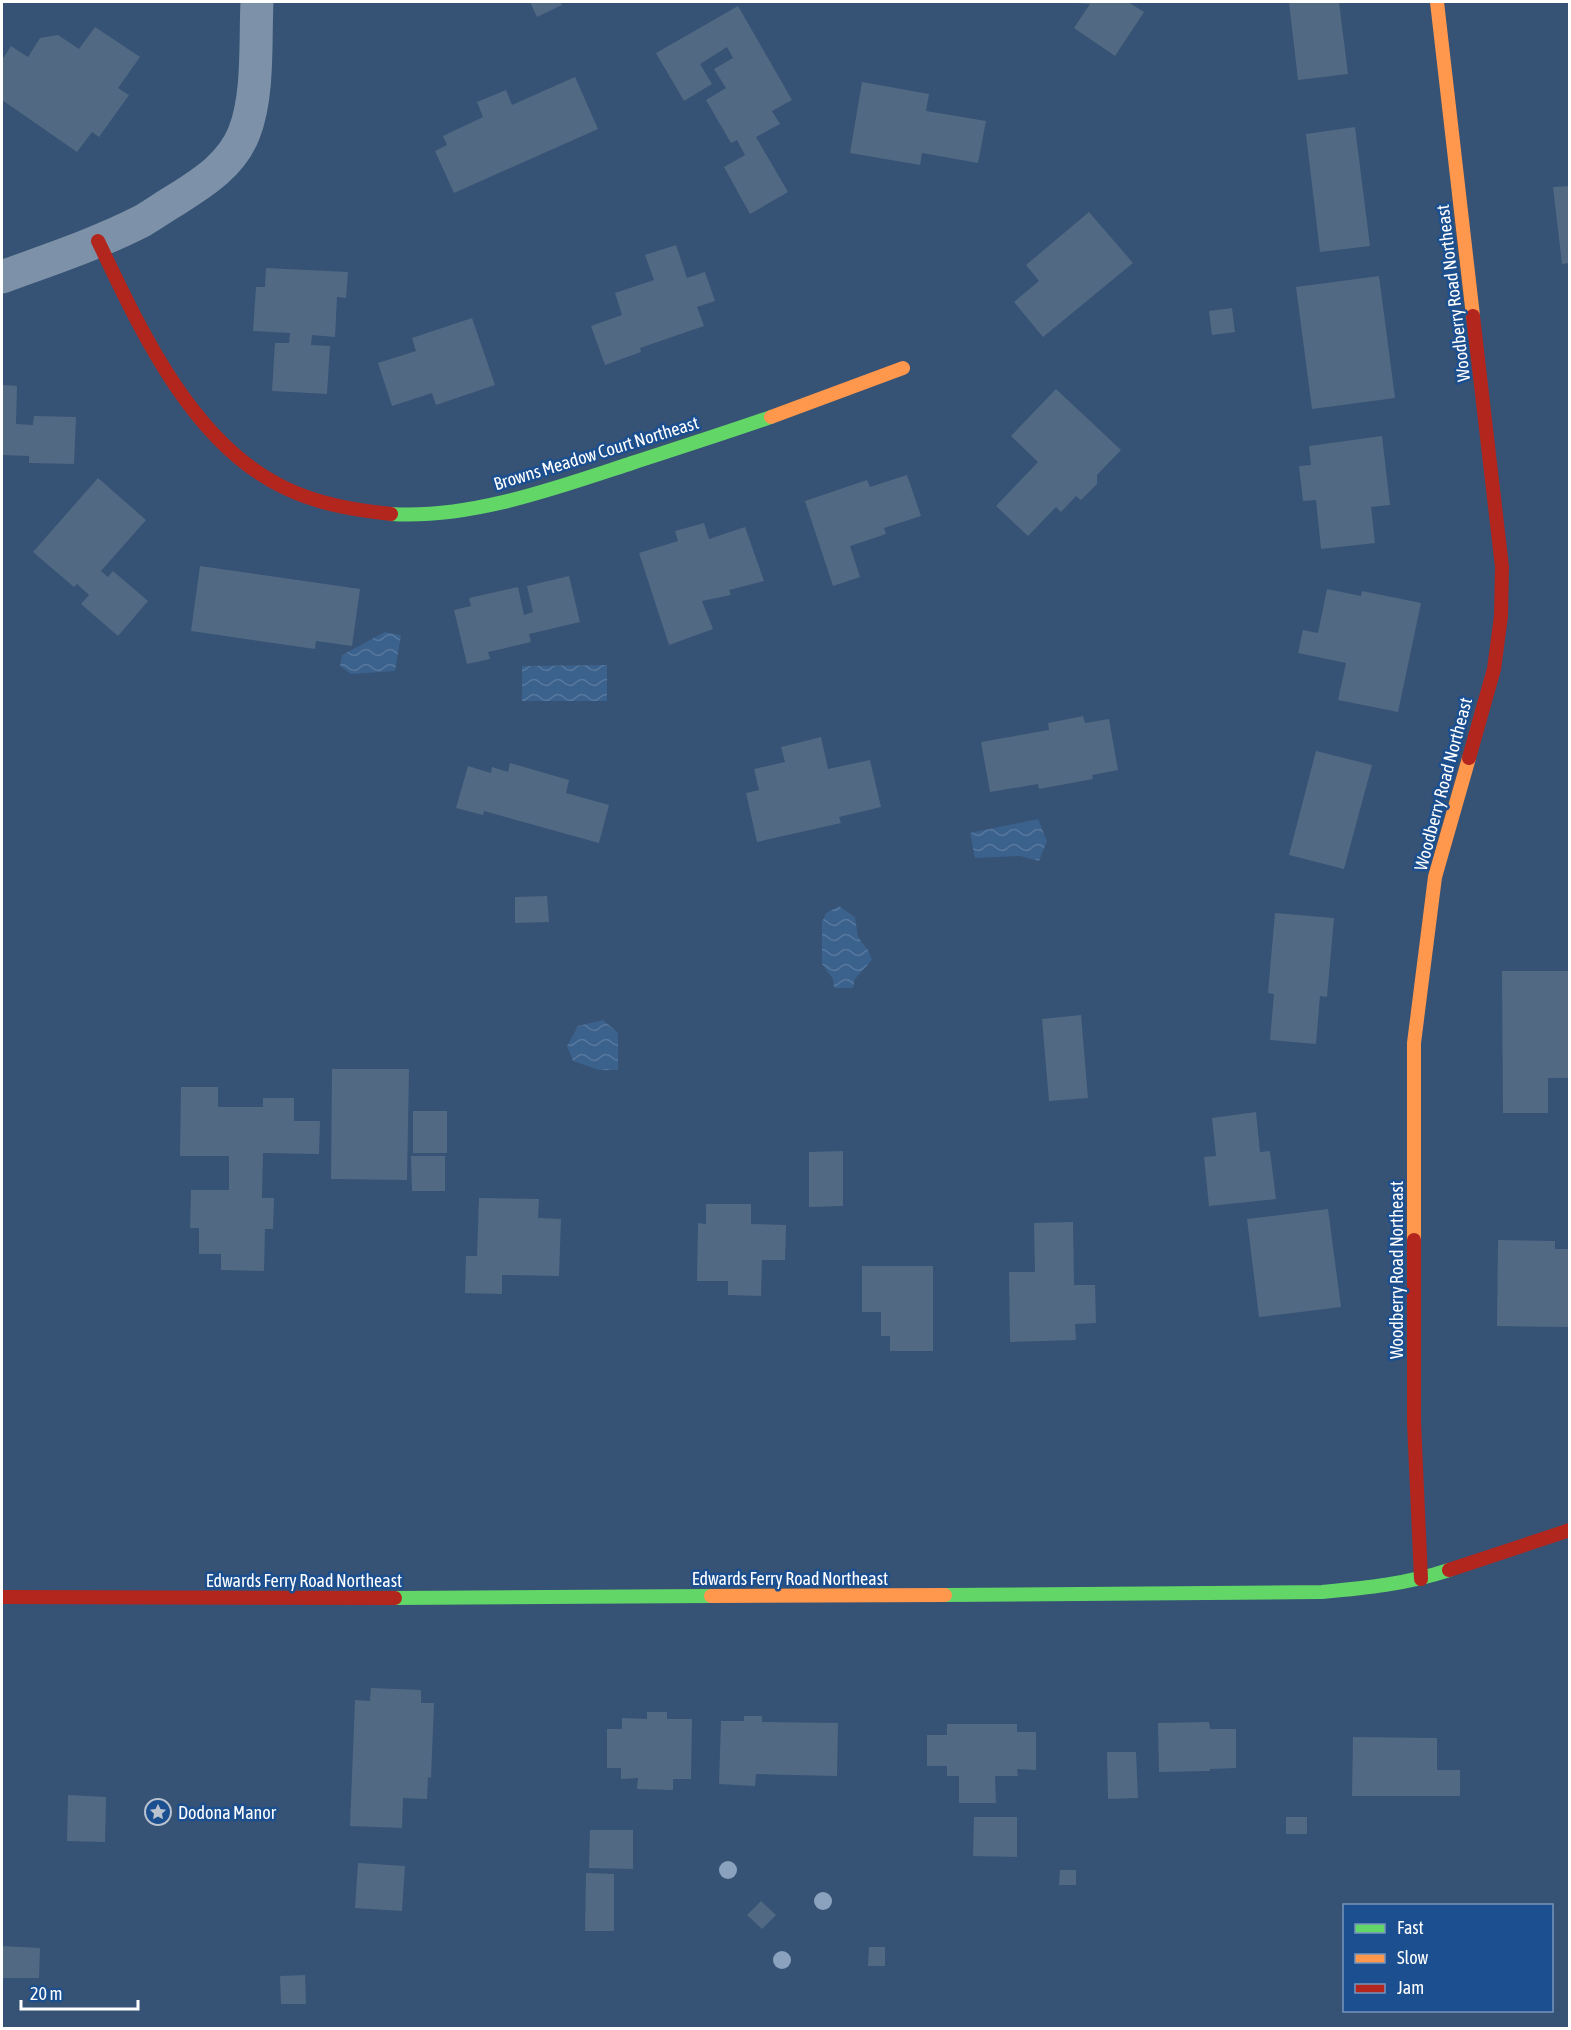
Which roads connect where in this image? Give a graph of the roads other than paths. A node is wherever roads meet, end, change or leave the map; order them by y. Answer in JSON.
{"nodes":[{"id":1,"x":257,"y":2,"type":"edge"},
{"id":2,"x":1437,"y":2,"type":"edge"},
{"id":3,"x":98,"y":241,"type":"junction"},
{"id":4,"x":2,"y":277,"type":"edge"},
{"id":5,"x":903,"y":368,"type":"dead end"},
{"id":6,"x":1569,"y":1530,"type":"edge"},
{"id":7,"x":1421,"y":1579,"type":"junction"},
{"id":8,"x":2,"y":1597,"type":"edge"}],
"edges":[{"from":1,"to":3,"type":"street"},
{"from":2,"to":7,"type":"street","name":"Woodberry Road Northeast"},
{"from":3,"to":4,"type":"street"},
{"from":3,"to":5,"type":"street","name":"Browns Meadow Court Northeast"},
{"from":6,"to":7,"type":"street","name":"Edwards Ferry Road Northeast"},
{"from":7,"to":8,"type":"street","name":"Edwards Ferry Road Northeast"}]}
